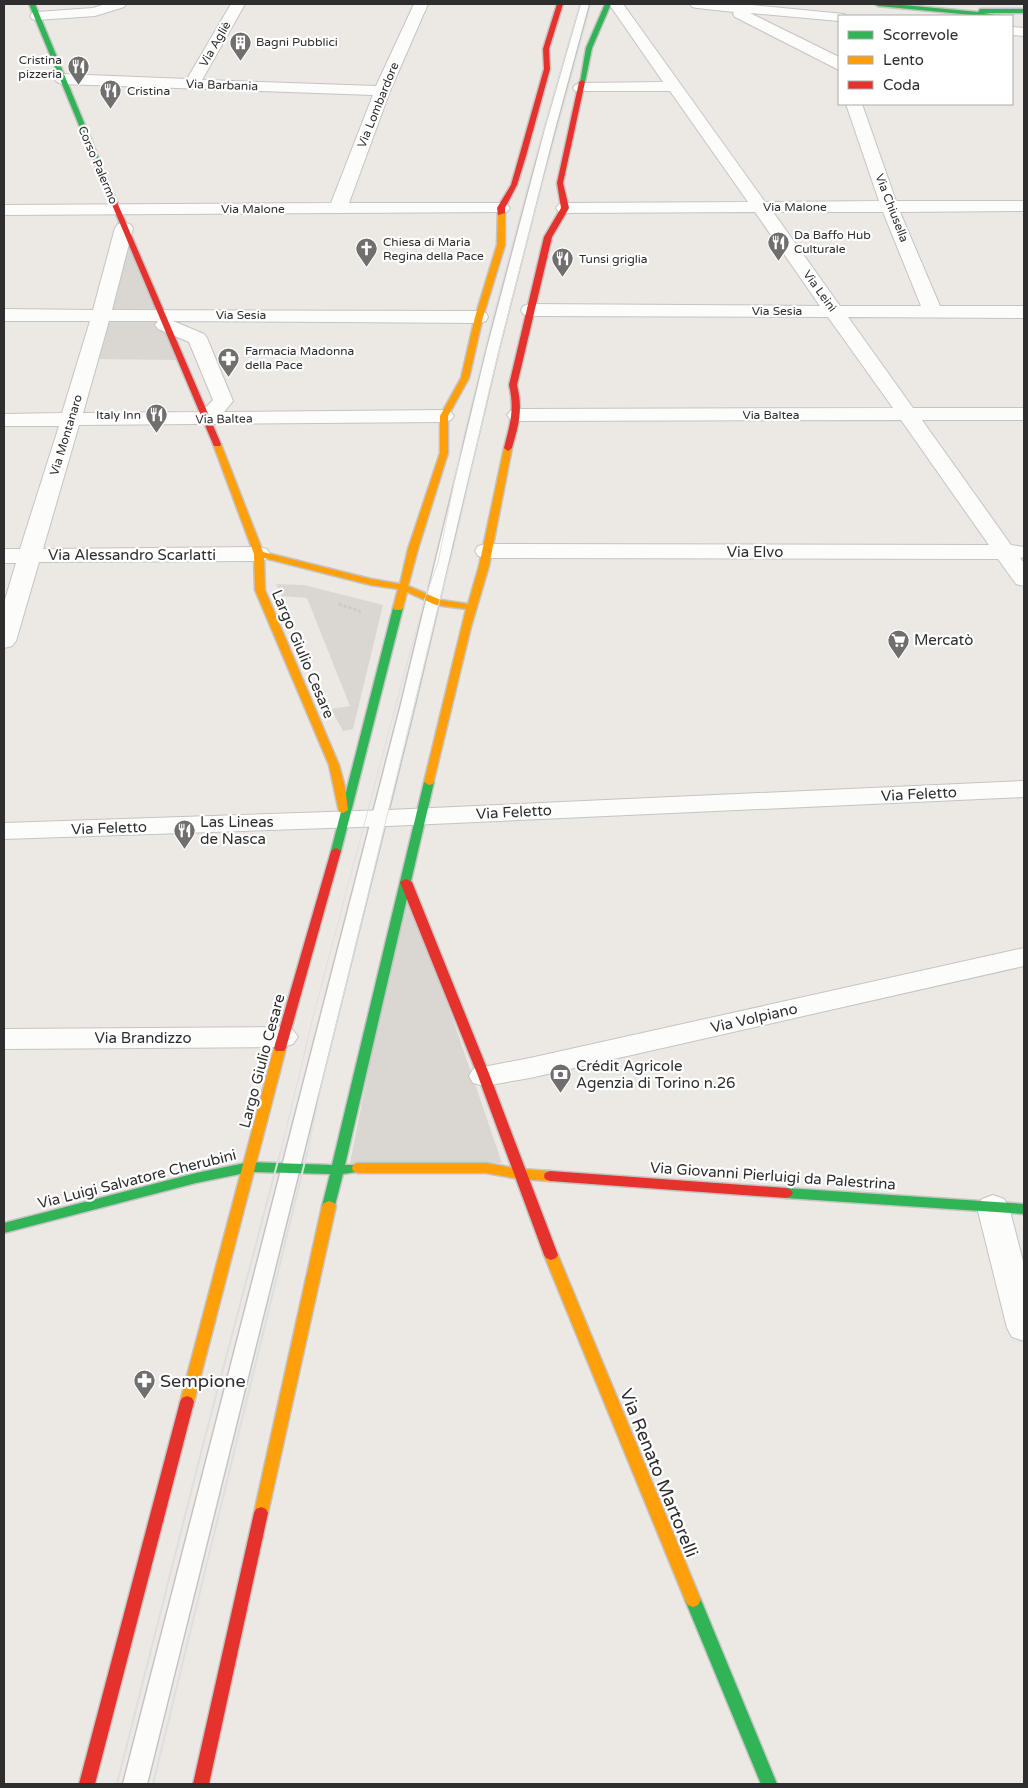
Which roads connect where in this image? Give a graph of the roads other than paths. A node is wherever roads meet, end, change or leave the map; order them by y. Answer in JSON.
{"nodes":[{"id":1,"x":119,"y":4,"type":"edge"},
{"id":2,"x":238,"y":4,"type":"edge"},
{"id":3,"x":421,"y":4,"type":"edge"},
{"id":4,"x":560,"y":4,"type":"edge"},
{"id":5,"x":585,"y":4,"type":"edge"},
{"id":6,"x":608,"y":4,"type":"edge"},
{"id":7,"x":616,"y":4,"type":"edge"},
{"id":8,"x":697,"y":4,"type":"edge"},
{"id":9,"x":878,"y":4,"type":"edge"},
{"id":10,"x":726,"y":6,"type":"junction"},
{"id":11,"x":34,"y":10,"type":"edge"},
{"id":12,"x":963,"y":11,"type":"junction"},
{"id":13,"x":1024,"y":11,"type":"edge"},
{"id":14,"x":991,"y":15,"type":"edge"},
{"id":15,"x":838,"y":17,"type":"edge"},
{"id":16,"x":838,"y":62,"type":"edge"},
{"id":17,"x":62,"y":79,"type":"junction"},
{"id":18,"x":192,"y":84,"type":"junction"},
{"id":19,"x":674,"y":86,"type":"junction"},
{"id":20,"x":581,"y":88,"type":"junction"},
{"id":21,"x":382,"y":91,"type":"junction"},
{"id":22,"x":854,"y":105,"type":"edge"},
{"id":23,"x":889,"y":206,"type":"junction"},
{"id":24,"x":1024,"y":206,"type":"edge"},
{"id":25,"x":759,"y":207,"type":"junction"},
{"id":26,"x":338,"y":208,"type":"junction"},
{"id":27,"x":501,"y":208,"type":"junction"},
{"id":28,"x":565,"y":208,"type":"junction"},
{"id":29,"x":4,"y":210,"type":"edge"},
{"id":30,"x":120,"y":219,"type":"junction"},
{"id":31,"x":530,"y":310,"type":"junction"},
{"id":32,"x":834,"y":311,"type":"junction"},
{"id":33,"x":933,"y":312,"type":"junction"},
{"id":34,"x":1024,"y":312,"type":"edge"},
{"id":35,"x":4,"y":315,"type":"edge"},
{"id":36,"x":100,"y":315,"type":"junction"},
{"id":37,"x":479,"y":317,"type":"junction"},
{"id":38,"x":164,"y":321,"type":"junction"},
{"id":39,"x":908,"y":414,"type":"junction"},
{"id":40,"x":1024,"y":414,"type":"edge"},
{"id":41,"x":517,"y":415,"type":"junction"},
{"id":42,"x":444,"y":416,"type":"junction"},
{"id":43,"x":207,"y":419,"type":"junction"},
{"id":44,"x":4,"y":420,"type":"edge"},
{"id":45,"x":71,"y":420,"type":"junction"},
{"id":46,"x":486,"y":551,"type":"junction"},
{"id":47,"x":1015,"y":552,"type":"edge"},
{"id":48,"x":259,"y":554,"type":"junction"},
{"id":49,"x":4,"y":556,"type":"edge"},
{"id":50,"x":28,"y":556,"type":"junction"},
{"id":51,"x":1024,"y":579,"type":"edge"},
{"id":52,"x":404,"y":587,"type":"junction"},
{"id":53,"x":433,"y":600,"type":"junction"},
{"id":54,"x":471,"y":607,"type":"junction"},
{"id":55,"x":4,"y":641,"type":"edge"},
{"id":56,"x":1024,"y":789,"type":"edge"},
{"id":57,"x":360,"y":811,"type":"junction"},
{"id":58,"x":421,"y":816,"type":"junction"},
{"id":59,"x":4,"y":831,"type":"edge"},
{"id":60,"x":406,"y":882,"type":"junction"},
{"id":61,"x":1024,"y":957,"type":"edge"},
{"id":62,"x":283,"y":1037,"type":"junction"},
{"id":63,"x":4,"y":1039,"type":"edge"},
{"id":64,"x":484,"y":1076,"type":"junction"},
{"id":65,"x":250,"y":1167,"type":"junction"},
{"id":66,"x":290,"y":1168,"type":"junction"},
{"id":67,"x":337,"y":1170,"type":"junction"},
{"id":68,"x":520,"y":1174,"type":"junction"},
{"id":69,"x":368,"y":1179,"type":"dead end"},
{"id":70,"x":498,"y":1181,"type":"dead end"},
{"id":71,"x":1008,"y":1208,"type":"edge"},
{"id":72,"x":4,"y":1228,"type":"edge"},
{"id":73,"x":1024,"y":1328,"type":"edge"},
{"id":74,"x":87,"y":1784,"type":"edge"},
{"id":75,"x":135,"y":1784,"type":"edge"},
{"id":76,"x":201,"y":1784,"type":"edge"},
{"id":77,"x":769,"y":1784,"type":"edge"}],
"edges":[{"from":1,"to":11,"type":"street"},
{"from":2,"to":18,"type":"street","name":"Via Agliè"},
{"from":3,"to":21,"type":"street","name":"Via Lombardore"},
{"from":4,"to":27,"type":"main road"},
{"from":5,"to":53,"type":"lane"},
{"from":6,"to":20,"type":"main road"},
{"from":7,"to":19,"type":"street","name":"Via Leinì"},
{"from":8,"to":10,"type":"street"},
{"from":9,"to":12,"type":"main road"},
{"from":10,"to":15,"type":"street"},
{"from":10,"to":16,"type":"street"},
{"from":11,"to":17,"type":"main road","name":"Corso Palermo"},
{"from":12,"to":13,"type":"main road"},
{"from":12,"to":14,"type":"main road"},
{"from":17,"to":18,"type":"street","name":"Via Barbania"},
{"from":17,"to":30,"type":"main road","name":"Corso Palermo"},
{"from":18,"to":21,"type":"street","name":"Via Barbania"},
{"from":19,"to":20,"type":"street"},
{"from":19,"to":25,"type":"street","name":"Via Leinì"},
{"from":20,"to":28,"type":"main road"},
{"from":21,"to":26,"type":"street","name":"Via Lombardore"},
{"from":22,"to":23,"type":"street","name":"Via Chiusella"},
{"from":23,"to":24,"type":"street","name":"Via Malone"},
{"from":23,"to":25,"type":"street","name":"Via Malone"},
{"from":23,"to":33,"type":"street","name":"Via Chiusella"},
{"from":25,"to":28,"type":"street","name":"Via Malone"},
{"from":25,"to":32,"type":"street","name":"Via Leinì"},
{"from":26,"to":27,"type":"street","name":"Via Malone"},
{"from":26,"to":30,"type":"street","name":"Via Malone"},
{"from":27,"to":37,"type":"main road"},
{"from":28,"to":31,"type":"main road"},
{"from":29,"to":30,"type":"street","name":"Via Malone"},
{"from":30,"to":36,"type":"street","name":"Via Montanaro"},
{"from":30,"to":38,"type":"main road","name":"Corso Palermo"},
{"from":31,"to":32,"type":"street","name":"Via Sesia"},
{"from":31,"to":41,"type":"main road"},
{"from":32,"to":33,"type":"street","name":"Via Sesia"},
{"from":32,"to":39,"type":"street","name":"Via Leinì"},
{"from":33,"to":34,"type":"street","name":"Via Sesia"},
{"from":35,"to":36,"type":"street","name":"Via Sesia"},
{"from":36,"to":38,"type":"street","name":"Via Sesia"},
{"from":36,"to":45,"type":"street","name":"Via Montanaro"},
{"from":37,"to":38,"type":"street","name":"Via Sesia"},
{"from":37,"to":42,"type":"main road"},
{"from":38,"to":43,"type":"street"},
{"from":39,"to":40,"type":"street","name":"Via Baltea"},
{"from":39,"to":41,"type":"street","name":"Via Baltea"},
{"from":39,"to":47,"type":"street","name":"Via Leinì"},
{"from":41,"to":46,"type":"main road"},
{"from":42,"to":43,"type":"street","name":"Via Baltea"},
{"from":42,"to":52,"type":"main road","name":"Largo Giulio Cesare"},
{"from":43,"to":45,"type":"street","name":"Via Baltea"},
{"from":43,"to":48,"type":"main road"},
{"from":44,"to":45,"type":"street","name":"Via Baltea"},
{"from":45,"to":50,"type":"street","name":"Via Montanaro"},
{"from":46,"to":47,"type":"street","name":"Via Elvo"},
{"from":46,"to":54,"type":"main road"},
{"from":47,"to":51,"type":"street","name":"Via Leinì"},
{"from":48,"to":50,"type":"street","name":"Via Alessandro Scarlatti"},
{"from":48,"to":52,"type":"main road"},
{"from":48,"to":57,"type":"main road","name":"Largo Giulio Cesare"},
{"from":49,"to":50,"type":"street","name":"Via Alessandro Scarlatti"},
{"from":50,"to":55,"type":"street","name":"Via Montanaro"},
{"from":52,"to":53,"type":"main road"},
{"from":52,"to":57,"type":"main road","name":"Largo Giulio Cesare"},
{"from":53,"to":54,"type":"main road"},
{"from":53,"to":57,"type":"lane"},
{"from":54,"to":58,"type":"main road"},
{"from":56,"to":58,"type":"street","name":"Via Feletto"},
{"from":57,"to":58,"type":"street","name":"Via Feletto"},
{"from":57,"to":59,"type":"street","name":"Via Feletto"},
{"from":57,"to":62,"type":"main road","name":"Largo Giulio Cesare"},
{"from":57,"to":66,"type":"lane"},
{"from":58,"to":60,"type":"main road"},
{"from":60,"to":64,"type":"main road"},
{"from":60,"to":67,"type":"main road"},
{"from":61,"to":64,"type":"street","name":"Via Volpiano"},
{"from":62,"to":63,"type":"street","name":"Via Brandizzo"},
{"from":62,"to":65,"type":"main road","name":"Largo Giulio Cesare"},
{"from":64,"to":68,"type":"main road"},
{"from":65,"to":66,"type":"main road","name":"Via Luigi Salvatore Cherubini"},
{"from":65,"to":72,"type":"main road","name":"Via Luigi Salvatore Cherubini"},
{"from":65,"to":74,"type":"main road","name":"Largo Giulio Cesare"},
{"from":66,"to":67,"type":"main road","name":"Via Luigi Salvatore Cherubini"},
{"from":66,"to":75,"type":"lane"},
{"from":67,"to":68,"type":"main road"},
{"from":67,"to":69,"type":"main road"},
{"from":67,"to":76,"type":"main road"},
{"from":68,"to":70,"type":"main road"},
{"from":68,"to":71,"type":"main road","name":"Via Giovanni Pierluigi da Palestrina"},
{"from":68,"to":77,"type":"main road","name":"Via Renato Martorelli"},
{"from":71,"to":73,"type":"street"}]}
